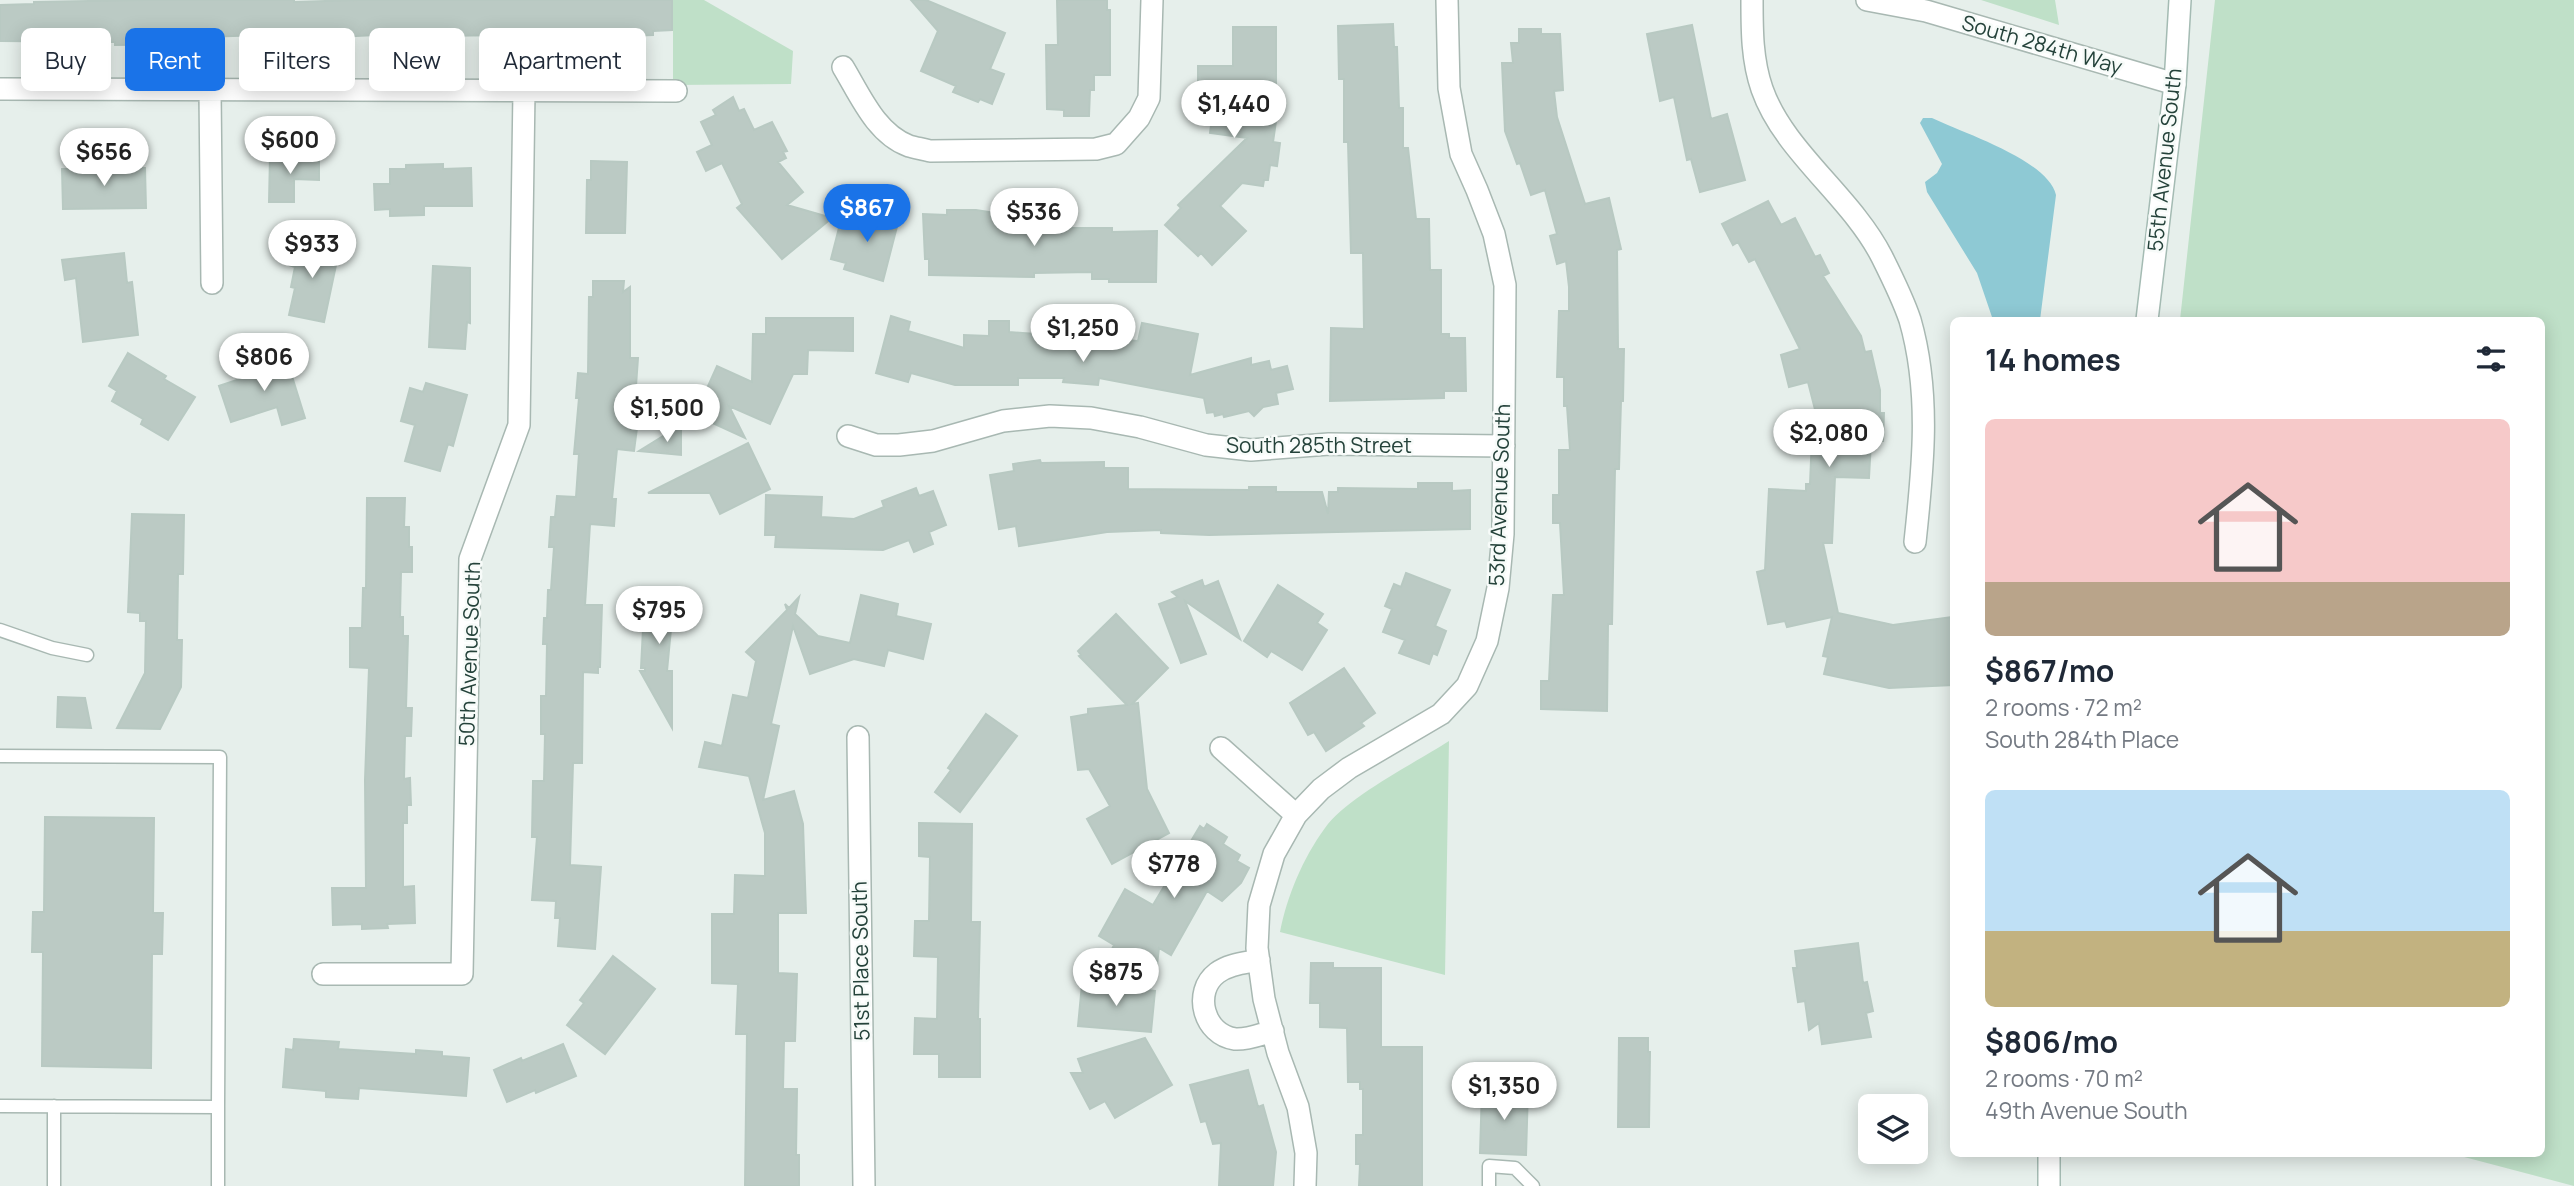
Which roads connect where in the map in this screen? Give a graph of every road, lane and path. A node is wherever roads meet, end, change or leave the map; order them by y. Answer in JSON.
{"nodes":[{"id":1,"x":1152,"y":0,"type":"edge"},
{"id":2,"x":1447,"y":0,"type":"edge"},
{"id":3,"x":1752,"y":0,"type":"edge"},
{"id":4,"x":1867,"y":0,"type":"edge"},
{"id":5,"x":2180,"y":0,"type":"edge"},
{"id":6,"x":843,"y":67,"type":"dead end"},
{"id":7,"x":2175,"y":84,"type":"junction"},
{"id":8,"x":0,"y":89,"type":"edge"},
{"id":9,"x":125,"y":90,"type":"edge"},
{"id":10,"x":211,"y":91,"type":"edge"},
{"id":11,"x":225,"y":91,"type":"edge"},
{"id":12,"x":479,"y":91,"type":"edge"},
{"id":13,"x":524,"y":91,"type":"edge"},
{"id":14,"x":646,"y":91,"type":"edge"},
{"id":15,"x":676,"y":91,"type":"dead end"},
{"id":16,"x":212,"y":283,"type":"dead end"},
{"id":17,"x":2147,"y":317,"type":"edge"},
{"id":18,"x":848,"y":436,"type":"dead end"},
{"id":19,"x":1504,"y":446,"type":"junction"},
{"id":20,"x":1915,"y":542,"type":"dead end"},
{"id":21,"x":0,"y":630,"type":"edge"},
{"id":22,"x":87,"y":655,"type":"dead end"},
{"id":23,"x":858,"y":737,"type":"dead end"},
{"id":24,"x":1221,"y":748,"type":"dead end"},
{"id":25,"x":0,"y":756,"type":"edge"},
{"id":26,"x":1296,"y":815,"type":"junction"},
{"id":27,"x":1259,"y":960,"type":"junction"},
{"id":28,"x":323,"y":974,"type":"dead end"},
{"id":29,"x":1273,"y":1031,"type":"junction"},
{"id":30,"x":0,"y":1106,"type":"edge"},
{"id":31,"x":54,"y":1106,"type":"junction"},
{"id":32,"x":218,"y":1107,"type":"junction"},
{"id":33,"x":2049,"y":1157,"type":"edge"},
{"id":34,"x":54,"y":1186,"type":"edge"},
{"id":35,"x":218,"y":1186,"type":"edge"},
{"id":36,"x":864,"y":1186,"type":"edge"},
{"id":37,"x":1305,"y":1186,"type":"edge"},
{"id":38,"x":1489,"y":1186,"type":"edge"},
{"id":39,"x":1533,"y":1186,"type":"edge"},
{"id":40,"x":2049,"y":1186,"type":"edge"}],
"edges":[{"from":1,"to":6,"type":"street"},
{"from":2,"to":19,"type":"street","name":"53rd Avenue South"},
{"from":3,"to":20,"type":"street"},
{"from":4,"to":7,"type":"street","name":"South 284th Way"},
{"from":5,"to":7,"type":"street","name":"55th Avenue South"},
{"from":7,"to":17,"type":"street","name":"55th Avenue South"},
{"from":8,"to":9,"type":"street"},
{"from":10,"to":16,"type":"street"},
{"from":11,"to":12,"type":"street"},
{"from":13,"to":28,"type":"street","name":"50th Avenue South"},
{"from":14,"to":15,"type":"street"},
{"from":18,"to":19,"type":"street","name":"South 285th Street"},
{"from":19,"to":26,"type":"street","name":"53rd Avenue South"},
{"from":21,"to":22,"type":"lane"},
{"from":23,"to":36,"type":"street","name":"51st Place South"},
{"from":24,"to":26,"type":"street"},
{"from":25,"to":32,"type":"lane"},
{"from":26,"to":27,"type":"street","name":"53rd Avenue South"},
{"from":27,"to":29,"type":"street","name":"53rd Avenue South"},
{"from":27,"to":29,"type":"street"},
{"from":29,"to":37,"type":"street","name":"53rd Avenue South"},
{"from":30,"to":31,"type":"lane"},
{"from":31,"to":32,"type":"lane"},
{"from":31,"to":34,"type":"lane"},
{"from":32,"to":35,"type":"lane"},
{"from":33,"to":40,"type":"street"},
{"from":38,"to":39,"type":"lane"}]}
